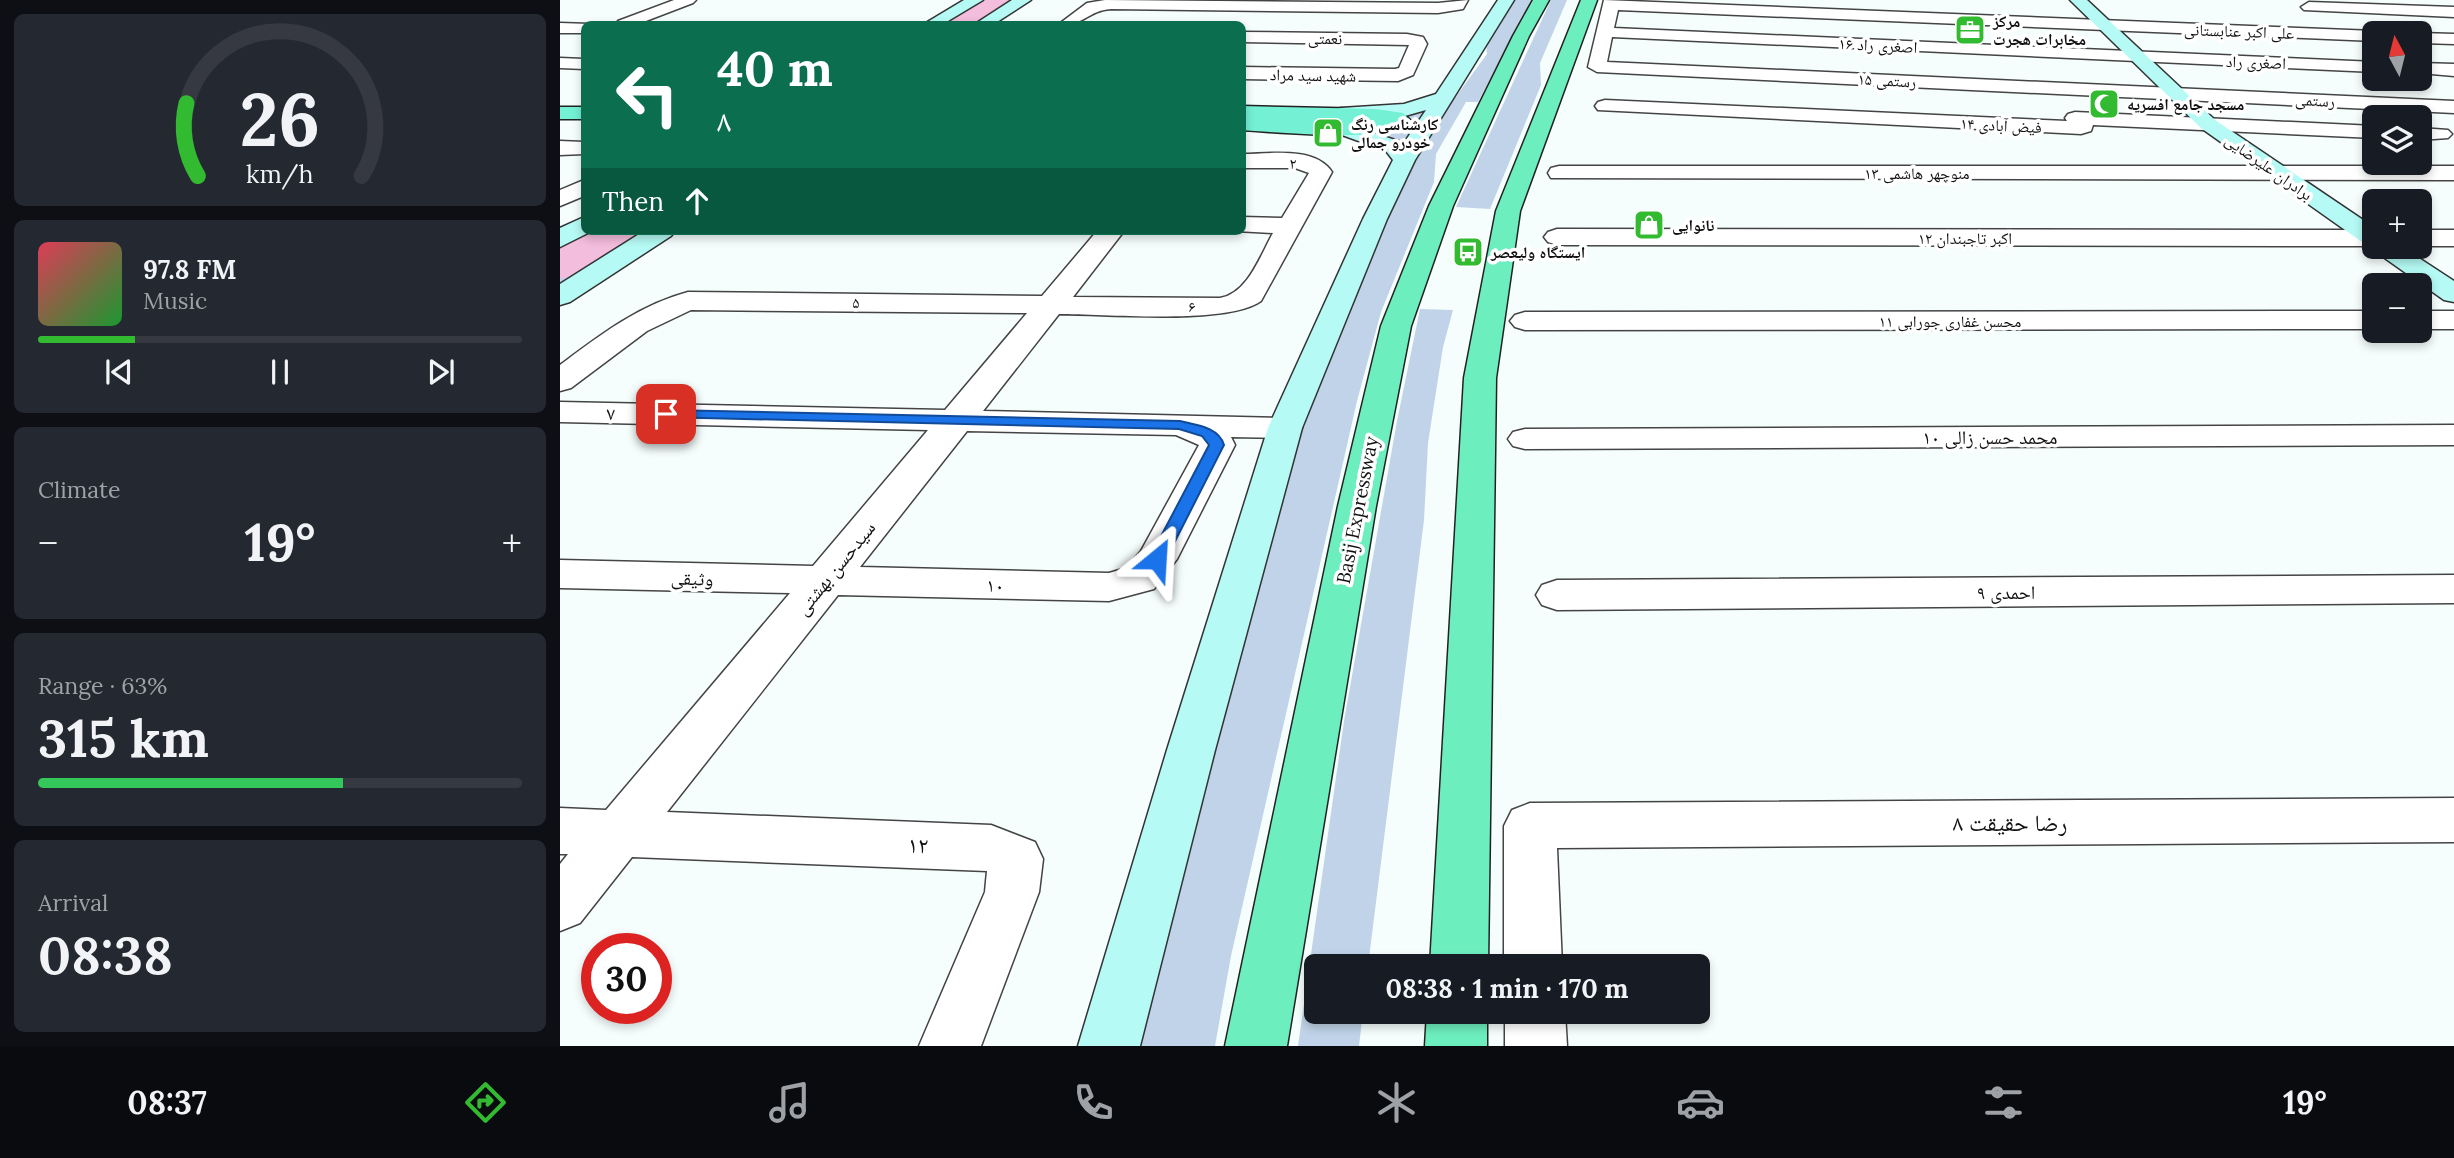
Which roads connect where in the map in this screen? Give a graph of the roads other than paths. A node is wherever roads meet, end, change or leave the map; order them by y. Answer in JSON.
{"nodes":[{"id":1,"x":688,"y":0,"type":"edge"},
{"id":2,"x":975,"y":0,"type":"edge"},
{"id":3,"x":1023,"y":0,"type":"edge"},
{"id":4,"x":1506,"y":0,"type":"edge"},
{"id":5,"x":1541,"y":0,"type":"edge"},
{"id":6,"x":2078,"y":0,"type":"edge"},
{"id":7,"x":1315,"y":3,"type":"edge"},
{"id":8,"x":1454,"y":4,"type":"edge"},
{"id":9,"x":2288,"y":6,"type":"dead end"},
{"id":10,"x":2454,"y":12,"type":"edge"},
{"id":11,"x":1610,"y":13,"type":"edge"},
{"id":12,"x":632,"y":21,"type":"edge"},
{"id":13,"x":937,"y":21,"type":"edge"},
{"id":14,"x":988,"y":21,"type":"edge"},
{"id":15,"x":1071,"y":21,"type":"edge"},
{"id":16,"x":2104,"y":25,"type":"junction"},
{"id":17,"x":560,"y":28,"type":"edge"},
{"id":18,"x":581,"y":28,"type":"edge"},
{"id":19,"x":2362,"y":35,"type":"edge"},
{"id":20,"x":1246,"y":37,"type":"edge"},
{"id":21,"x":1288,"y":38,"type":"junction"},
{"id":22,"x":2432,"y":38,"type":"edge"},
{"id":23,"x":2454,"y":39,"type":"edge"},
{"id":24,"x":2138,"y":57,"type":"junction"},
{"id":25,"x":560,"y":63,"type":"edge"},
{"id":26,"x":581,"y":64,"type":"edge"},
{"id":27,"x":2362,"y":66,"type":"edge"},
{"id":28,"x":2432,"y":69,"type":"edge"},
{"id":29,"x":2454,"y":70,"type":"edge"},
{"id":30,"x":1252,"y":74,"type":"edge"},
{"id":31,"x":1384,"y":76,"type":"joint"},
{"id":32,"x":2177,"y":93,"type":"junction"},
{"id":33,"x":1445,"y":98,"type":"junction"},
{"id":34,"x":560,"y":99,"type":"edge"},
{"id":35,"x":581,"y":100,"type":"edge"},
{"id":36,"x":2395,"y":104,"type":"joint"},
{"id":37,"x":1605,"y":106,"type":"dead end"},
{"id":38,"x":2454,"y":107,"type":"edge"},
{"id":39,"x":1246,"y":112,"type":"edge"},
{"id":40,"x":560,"y":113,"type":"edge"},
{"id":41,"x":581,"y":113,"type":"edge"},
{"id":42,"x":1336,"y":121,"type":"junction"},
{"id":43,"x":1246,"y":124,"type":"edge"},
{"id":44,"x":2208,"y":124,"type":"junction"},
{"id":45,"x":2362,"y":131,"type":"edge"},
{"id":46,"x":560,"y":148,"type":"edge"},
{"id":47,"x":581,"y":148,"type":"edge"},
{"id":48,"x":1246,"y":162,"type":"edge"},
{"id":49,"x":1403,"y":164,"type":"junction"},
{"id":50,"x":1559,"y":173,"type":"dead end"},
{"id":51,"x":2276,"y":173,"type":"junction"},
{"id":52,"x":2454,"y":173,"type":"edge"},
{"id":53,"x":581,"y":188,"type":"edge"},
{"id":54,"x":560,"y":199,"type":"edge"},
{"id":55,"x":1246,"y":225,"type":"edge"},
{"id":56,"x":1291,"y":226,"type":"junction"},
{"id":57,"x":581,"y":227,"type":"edge"},
{"id":58,"x":2362,"y":231,"type":"edge"},
{"id":59,"x":656,"y":235,"type":"edge"},
{"id":60,"x":1108,"y":235,"type":"edge"},
{"id":61,"x":1557,"y":237,"type":"dead end"},
{"id":62,"x":2432,"y":238,"type":"edge"},
{"id":63,"x":2454,"y":238,"type":"edge"},
{"id":64,"x":560,"y":239,"type":"edge"},
{"id":65,"x":2362,"y":241,"type":"edge"},
{"id":66,"x":2403,"y":259,"type":"edge"},
{"id":67,"x":2454,"y":294,"type":"edge"},
{"id":68,"x":560,"y":296,"type":"edge"},
{"id":69,"x":1051,"y":304,"type":"junction"},
{"id":70,"x":2362,"y":320,"type":"edge"},
{"id":71,"x":2432,"y":320,"type":"edge"},
{"id":72,"x":2454,"y":320,"type":"edge"},
{"id":73,"x":1525,"y":321,"type":"dead end"},
{"id":74,"x":560,"y":380,"type":"edge"},
{"id":75,"x":560,"y":412,"type":"edge"},
{"id":76,"x":956,"y":420,"type":"junction"},
{"id":77,"x":1180,"y":425,"type":"junction"},
{"id":78,"x":1284,"y":428,"type":"junction"},
{"id":79,"x":2454,"y":435,"type":"edge"},
{"id":80,"x":1525,"y":439,"type":"dead end"},
{"id":81,"x":560,"y":574,"type":"edge"},
{"id":82,"x":824,"y":582,"type":"junction"},
{"id":83,"x":2454,"y":589,"type":"edge"},
{"id":84,"x":1557,"y":595,"type":"dead end"},
{"id":85,"x":2454,"y":820,"type":"edge"},
{"id":86,"x":560,"y":831,"type":"edge"},
{"id":87,"x":619,"y":833,"type":"junction"},
{"id":88,"x":560,"y":905,"type":"edge"},
{"id":89,"x":1459,"y":954,"type":"edge"},
{"id":90,"x":1535,"y":954,"type":"edge"},
{"id":91,"x":1457,"y":1024,"type":"edge"},
{"id":92,"x":1535,"y":1024,"type":"edge"},
{"id":93,"x":950,"y":1046,"type":"edge"},
{"id":94,"x":1109,"y":1046,"type":"edge"},
{"id":95,"x":1256,"y":1046,"type":"edge"},
{"id":96,"x":1456,"y":1046,"type":"edge"},
{"id":97,"x":1536,"y":1046,"type":"edge"}],
"edges":[{"from":1,"to":12,"type":"street"},
{"from":2,"to":13,"type":"main road"},
{"from":3,"to":14,"type":"main road"},
{"from":4,"to":33,"type":"main road"},
{"from":5,"to":95,"type":"highway","name":"Basij Expressway"},
{"from":6,"to":16,"type":"main road","name":"برادران علیرضایی"},
{"from":7,"to":8,"type":"street"},
{"from":7,"to":15,"type":"street"},
{"from":7,"to":21,"type":"street"},
{"from":9,"to":10,"type":"street"},
{"from":11,"to":16,"type":"street","name":"علی اکبر عنابستانی"},
{"from":11,"to":24,"type":"street","name":"اصغری راد ۱۶"},
{"from":11,"to":32,"type":"street","name":"رستمی ۱۵"},
{"from":11,"to":89,"type":"highway"},
{"from":16,"to":19,"type":"street","name":"علی اکبر عنابستانی"},
{"from":16,"to":24,"type":"main road","name":"برادران علیرضایی"},
{"from":17,"to":18,"type":"street"},
{"from":20,"to":21,"type":"street","name":"نعمتی"},
{"from":21,"to":30,"type":"street"},
{"from":21,"to":31,"type":"street","name":"نعمتی"},
{"from":22,"to":23,"type":"street"},
{"from":24,"to":27,"type":"street","name":"اصغری راد"},
{"from":24,"to":32,"type":"main road","name":"برادران علیرضایی"},
{"from":25,"to":26,"type":"street"},
{"from":28,"to":29,"type":"street"},
{"from":30,"to":31,"type":"street","name":"شهید سید مراد"},
{"from":32,"to":36,"type":"street","name":"رستمی"},
{"from":32,"to":44,"type":"main road","name":"برادران علیرضایی"},
{"from":33,"to":42,"type":"main road"},
{"from":33,"to":49,"type":"main road"},
{"from":34,"to":35,"type":"main road"},
{"from":36,"to":38,"type":"street","name":"رستمی"},
{"from":37,"to":44,"type":"street","name":"فیض آبادی ۱۴"},
{"from":39,"to":42,"type":"main road"},
{"from":40,"to":41,"type":"main road"},
{"from":42,"to":43,"type":"main road"},
{"from":42,"to":49,"type":"main road"},
{"from":44,"to":45,"type":"street","name":"فیض آبادی ۱۴"},
{"from":44,"to":51,"type":"main road","name":"برادران علیرضایی"},
{"from":46,"to":47,"type":"street"},
{"from":48,"to":56,"type":"street","name":"۲"},
{"from":49,"to":78,"type":"main road"},
{"from":50,"to":51,"type":"street","name":"منوچهر هاشمی ۱۳"},
{"from":51,"to":52,"type":"street","name":"منوچهر هاشمی ۱۳"},
{"from":51,"to":58,"type":"main road","name":"برادران علیرضایی"},
{"from":53,"to":54,"type":"street"},
{"from":55,"to":56,"type":"street"},
{"from":56,"to":69,"type":"street","name":"۶"},
{"from":57,"to":64,"type":"main road"},
{"from":59,"to":68,"type":"main road"},
{"from":60,"to":69,"type":"street","name":"سیدحسن بهشتی"},
{"from":61,"to":65,"type":"street","name":"اکبر تاجبندان ۱۲"},
{"from":62,"to":63,"type":"street"},
{"from":66,"to":67,"type":"main road","name":"برادران علیرضایی"},
{"from":69,"to":74,"type":"street","name":"۵"},
{"from":69,"to":76,"type":"street","name":"سیدحسن بهشتی"},
{"from":70,"to":73,"type":"street","name":"محسن غفاری جورابی ۱۱"},
{"from":71,"to":72,"type":"street"},
{"from":75,"to":76,"type":"street","name":"۷"},
{"from":76,"to":77,"type":"street","name":"۷"},
{"from":76,"to":82,"type":"street","name":"سیدحسن بهشتی"},
{"from":77,"to":78,"type":"street","name":"۷"},
{"from":77,"to":82,"type":"street","name":"۱۰"},
{"from":78,"to":94,"type":"main road"},
{"from":79,"to":80,"type":"street","name":"محمد حسن زالی ۱۰"},
{"from":81,"to":82,"type":"street","name":"وثیقی"},
{"from":82,"to":87,"type":"street","name":"سیدحسن بهشتی"},
{"from":83,"to":84,"type":"street","name":"احمدی ۹"},
{"from":85,"to":90,"type":"street","name":"رضا حقیقت ۸"},
{"from":86,"to":87,"type":"street"},
{"from":87,"to":88,"type":"street","name":"سیدحسن بهشتی"},
{"from":87,"to":93,"type":"street","name":"۱۲"},
{"from":91,"to":96,"type":"highway"},
{"from":92,"to":97,"type":"street"}]}
